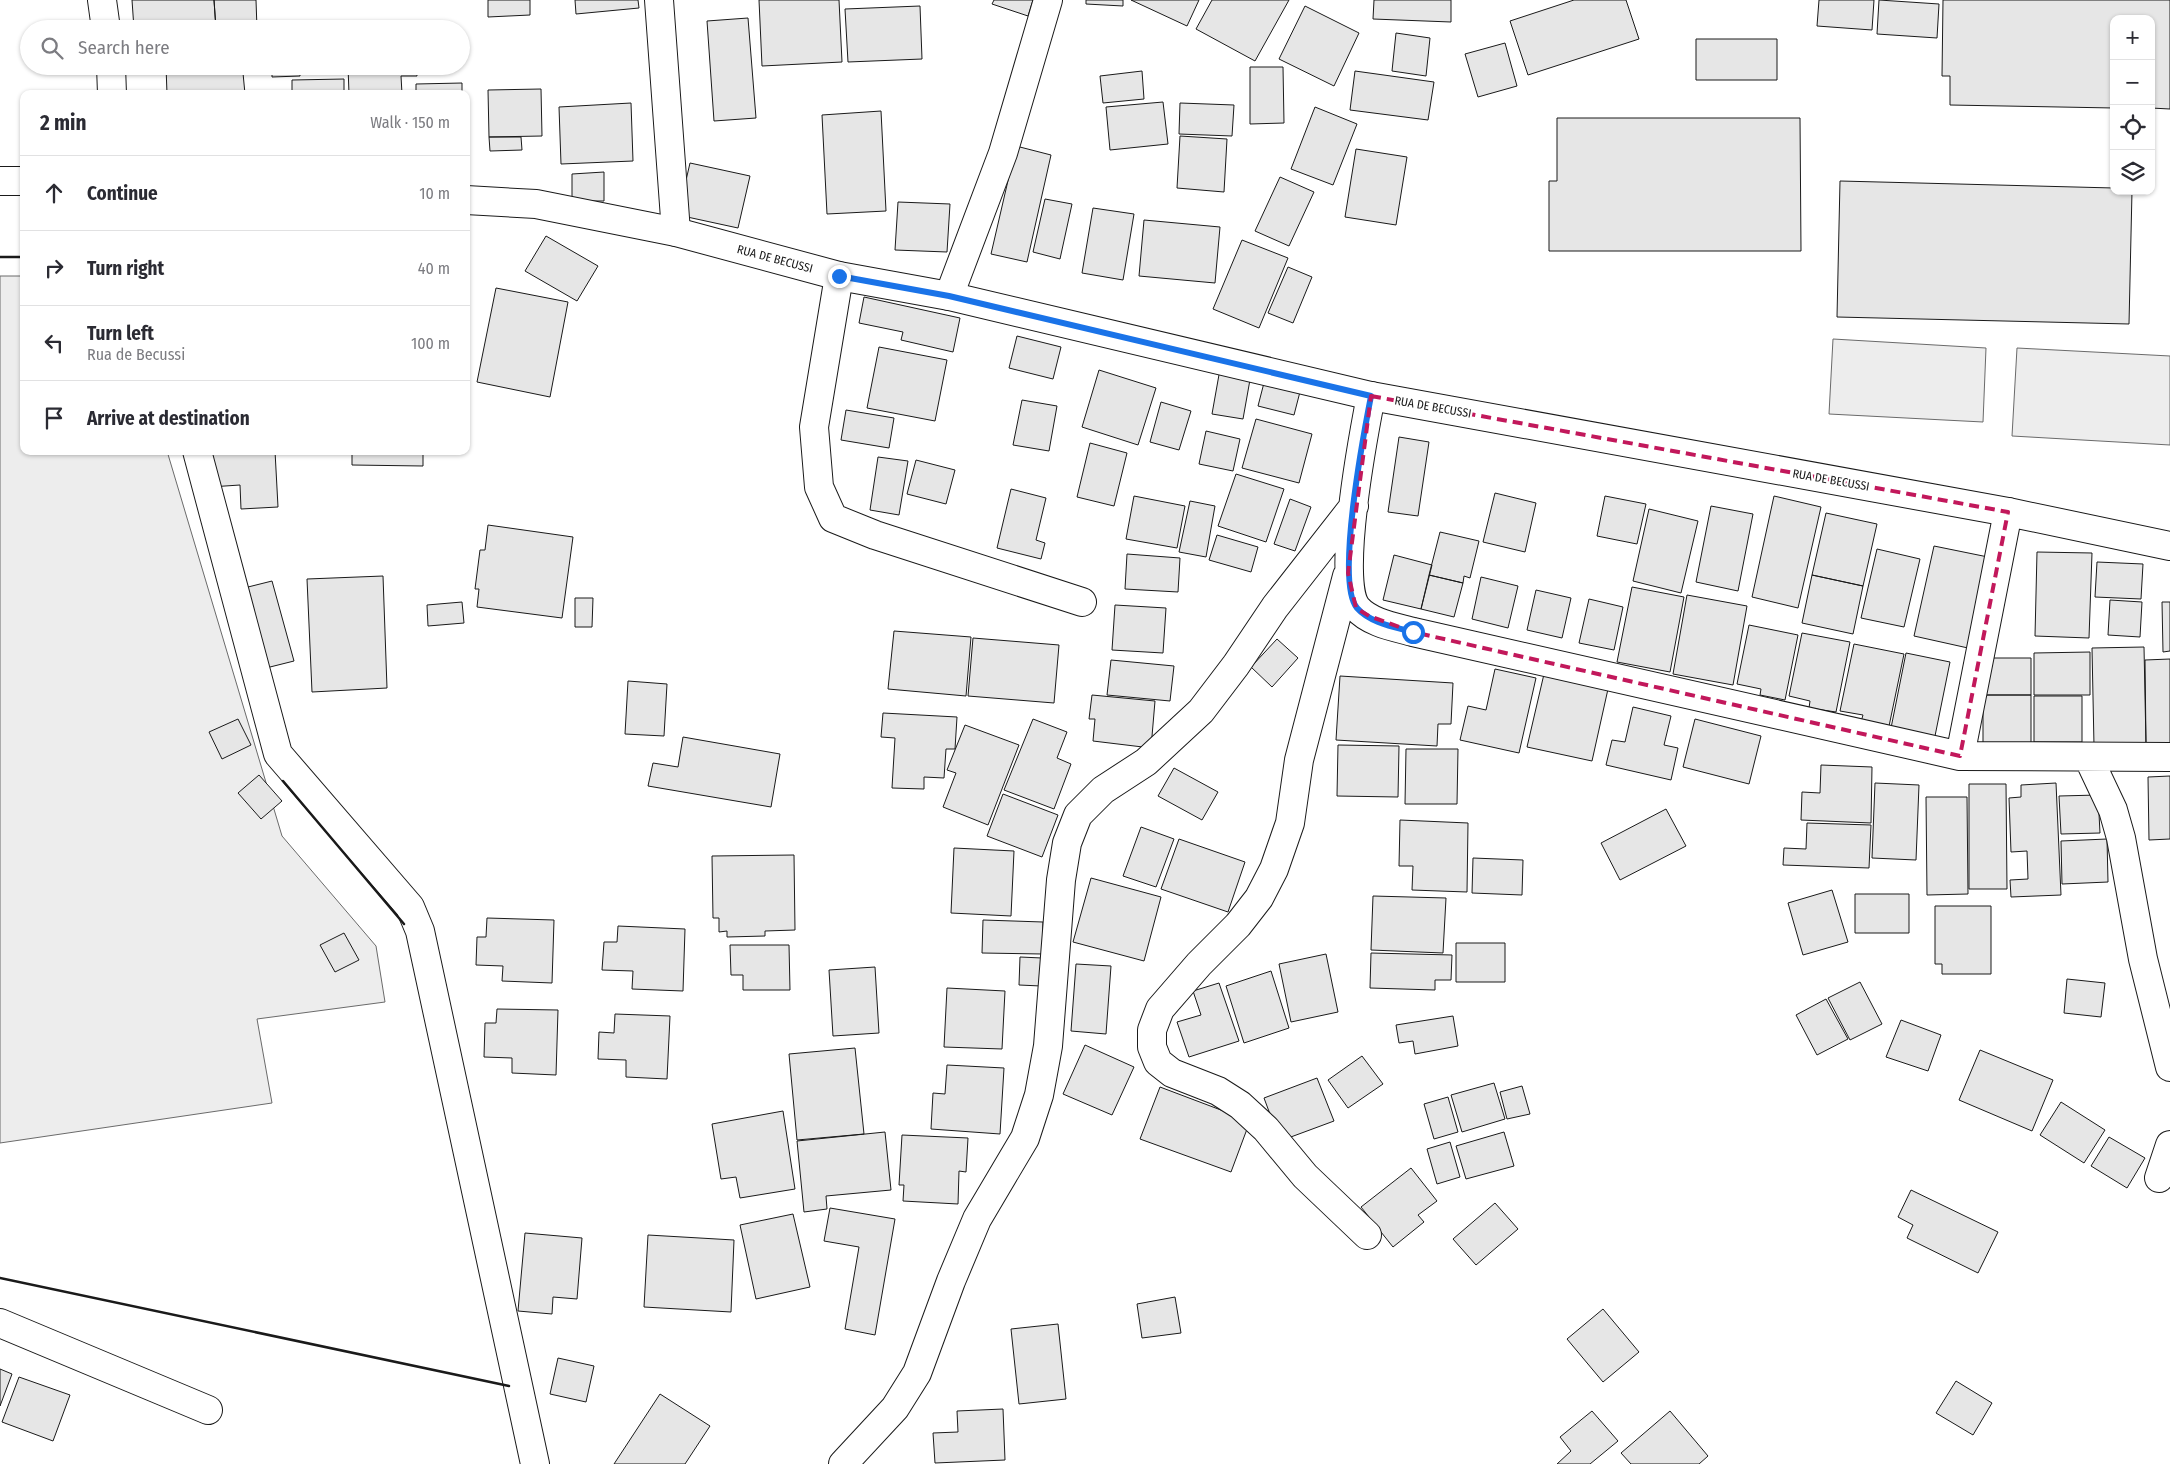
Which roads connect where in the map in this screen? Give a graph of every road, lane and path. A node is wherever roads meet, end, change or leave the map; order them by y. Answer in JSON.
{"nodes":[{"id":1,"x":102,"y":0,"type":"edge"},
{"id":2,"x":659,"y":0,"type":"edge"},
{"id":3,"x":1048,"y":0,"type":"edge"},
{"id":4,"x":105,"y":20,"type":"edge"},
{"id":5,"x":111,"y":75,"type":"edge"},
{"id":6,"x":112,"y":90,"type":"edge"},
{"id":7,"x":0,"y":181,"type":"edge"},
{"id":8,"x":20,"y":181,"type":"edge"},
{"id":9,"x":470,"y":200,"type":"edge"},
{"id":10,"x":676,"y":232,"type":"junction"},
{"id":11,"x":839,"y":276,"type":"junction"},
{"id":12,"x":949,"y":296,"type":"junction"},
{"id":13,"x":1371,"y":396,"type":"junction"},
{"id":14,"x":198,"y":455,"type":"edge"},
{"id":15,"x":1354,"y":506,"type":"junction"},
{"id":16,"x":2008,"y":512,"type":"junction"},
{"id":17,"x":2170,"y":546,"type":"edge"},
{"id":18,"x":1348,"y":573,"type":"junction"},
{"id":19,"x":1082,"y":602,"type":"dead end"},
{"id":20,"x":1960,"y":756,"type":"junction"},
{"id":21,"x":2088,"y":757,"type":"junction"},
{"id":22,"x":2170,"y":757,"type":"edge"},
{"id":23,"x":2170,"y":1067,"type":"edge"},
{"id":24,"x":2170,"y":1145,"type":"edge"},
{"id":25,"x":2159,"y":1178,"type":"dead end"},
{"id":26,"x":1367,"y":1235,"type":"dead end"},
{"id":27,"x":0,"y":1323,"type":"edge"},
{"id":28,"x":208,"y":1410,"type":"dead end"},
{"id":29,"x":535,"y":1464,"type":"edge"},
{"id":30,"x":843,"y":1464,"type":"edge"}],
"edges":[{"from":1,"to":4,"type":"street"},
{"from":2,"to":10,"type":"street"},
{"from":3,"to":12,"type":"street"},
{"from":5,"to":6,"type":"street"},
{"from":7,"to":8,"type":"street"},
{"from":9,"to":10,"type":"street","name":"RUA DE BECUSSI"},
{"from":10,"to":11,"type":"street","name":"RUA DE BECUSSI"},
{"from":11,"to":12,"type":"street","name":"RUA DE BECUSSI"},
{"from":11,"to":19,"type":"street"},
{"from":12,"to":13,"type":"street","name":"RUA DE BECUSSI"},
{"from":13,"to":15,"type":"street"},
{"from":13,"to":16,"type":"street","name":"RUA DE BECUSSI"},
{"from":14,"to":29,"type":"street"},
{"from":15,"to":18,"type":"street"},
{"from":15,"to":30,"type":"street"},
{"from":16,"to":17,"type":"street","name":"RUA DE BECUSSI"},
{"from":16,"to":20,"type":"street"},
{"from":18,"to":20,"type":"street"},
{"from":18,"to":26,"type":"street"},
{"from":20,"to":21,"type":"street"},
{"from":21,"to":22,"type":"street"},
{"from":21,"to":23,"type":"street"},
{"from":24,"to":25,"type":"street"},
{"from":27,"to":28,"type":"street"}]}
